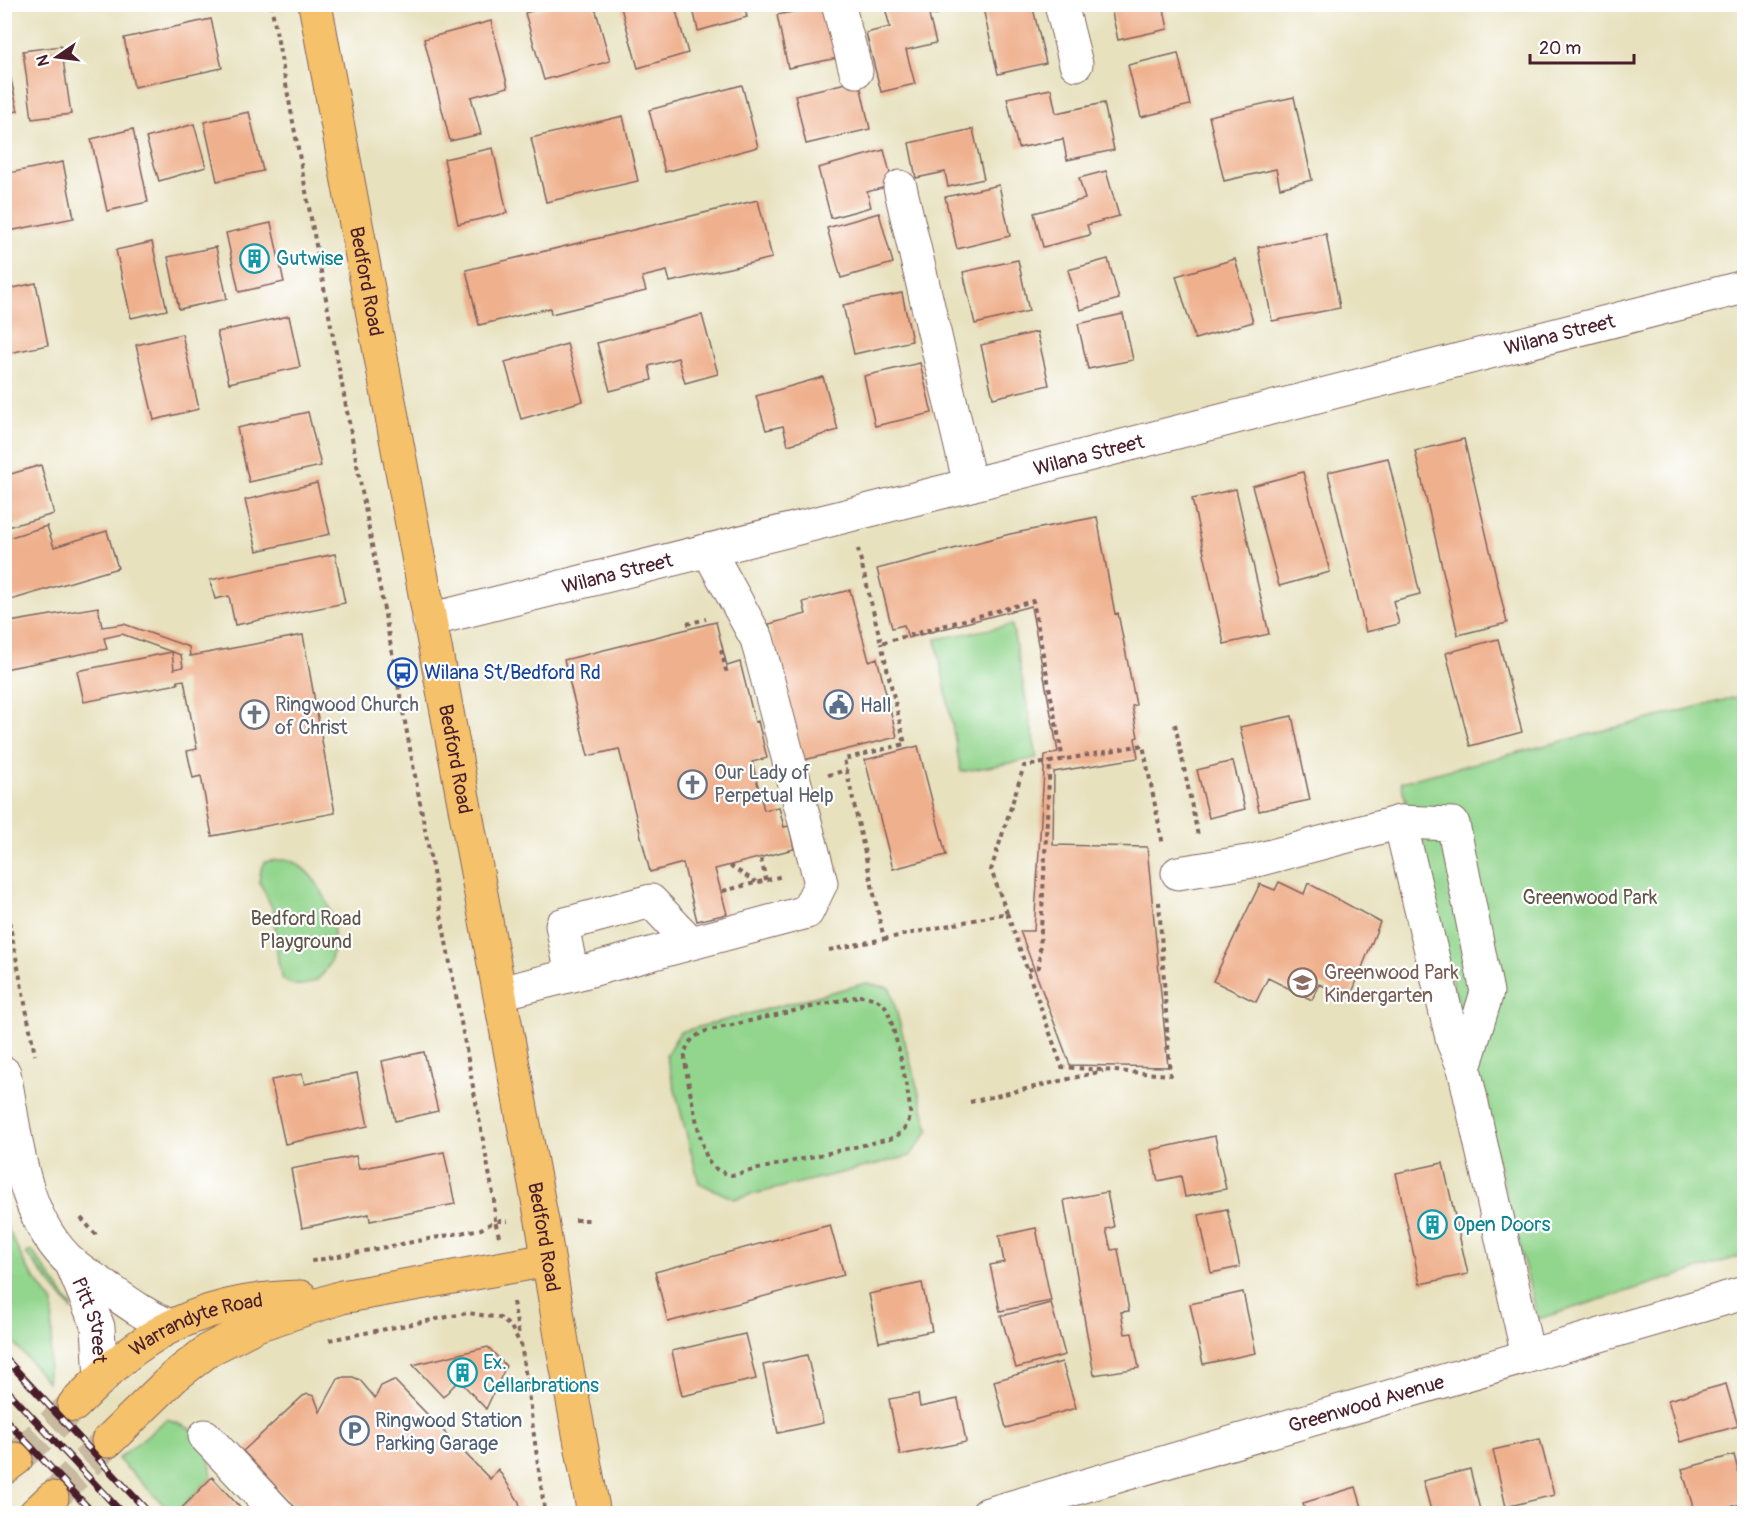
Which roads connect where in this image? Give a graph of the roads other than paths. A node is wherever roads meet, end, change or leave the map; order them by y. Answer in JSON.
{"nodes":[{"id":1,"x":315,"y":4,"type":"edge"},
{"id":2,"x":838,"y":4,"type":"edge"},
{"id":3,"x":1061,"y":4,"type":"edge"},
{"id":4,"x":1076,"y":64,"type":"dead end"},
{"id":5,"x":856,"y":71,"type":"dead end"},
{"id":6,"x":900,"y":187,"type":"dead end"},
{"id":7,"x":1744,"y":286,"type":"edge"},
{"id":8,"x":970,"y":484,"type":"junction"},
{"id":9,"x":708,"y":550,"type":"junction"},
{"id":10,"x":429,"y":620,"type":"junction"},
{"id":11,"x":1400,"y":822,"type":"junction"},
{"id":12,"x":1184,"y":872,"type":"road end"},
{"id":13,"x":690,"y":942,"type":"junction"},
{"id":14,"x":572,"y":975,"type":"junction"},
{"id":15,"x":500,"y":993,"type":"junction"},
{"id":16,"x":1464,"y":1068,"type":"junction"},
{"id":17,"x":4,"y":1073,"type":"edge"},
{"id":18,"x":548,"y":1260,"type":"junction"},
{"id":19,"x":72,"y":1264,"type":"junction"},
{"id":20,"x":1744,"y":1293,"type":"edge"},
{"id":21,"x":342,"y":1297,"type":"junction"},
{"id":22,"x":170,"y":1326,"type":"junction"},
{"id":23,"x":1528,"y":1356,"type":"junction"},
{"id":24,"x":101,"y":1379,"type":"junction"},
{"id":25,"x":74,"y":1405,"type":"tunnel mouth"},
{"id":26,"x":205,"y":1436,"type":"dead end"},
{"id":27,"x":108,"y":1442,"type":"tunnel mouth"},
{"id":28,"x":278,"y":1514,"type":"edge"},
{"id":29,"x":594,"y":1514,"type":"edge"},
{"id":30,"x":988,"y":1514,"type":"edge"}],
"edges":[{"from":1,"to":10,"type":"main road","name":"Bedford Road"},
{"from":2,"to":5,"type":"street"},
{"from":3,"to":4,"type":"street"},
{"from":6,"to":8,"type":"street"},
{"from":7,"to":8,"type":"street","name":"Wilana Street"},
{"from":8,"to":9,"type":"street","name":"Wilana Street"},
{"from":9,"to":10,"type":"street","name":"Wilana Street"},
{"from":9,"to":13,"type":"street"},
{"from":10,"to":15,"type":"main road","name":"Bedford Road"},
{"from":11,"to":12,"type":"street"},
{"from":11,"to":16,"type":"street"},
{"from":11,"to":16,"type":"street"},
{"from":13,"to":14,"type":"street"},
{"from":13,"to":14,"type":"street"},
{"from":14,"to":15,"type":"street"},
{"from":15,"to":18,"type":"main road","name":"Bedford Road"},
{"from":16,"to":23,"type":"street"},
{"from":17,"to":19,"type":"street","name":"Pitt Street"},
{"from":18,"to":21,"type":"main road","name":"Warrandyte Road"},
{"from":18,"to":29,"type":"main road","name":"Bedford Road"},
{"from":19,"to":22,"type":"street","name":"Pitt Street"},
{"from":19,"to":24,"type":"street","name":"Pitt Street"},
{"from":20,"to":23,"type":"street","name":"Greenwood Avenue"},
{"from":21,"to":22,"type":"main road","name":"Warrandyte Road"},
{"from":21,"to":27,"type":"main road","name":"Warrandyte Road"},
{"from":22,"to":24,"type":"main road","name":"Warrandyte Road"},
{"from":23,"to":30,"type":"street","name":"Greenwood Avenue"},
{"from":24,"to":25,"type":"main road","name":"Warrandyte Road"},
{"from":26,"to":28,"type":"street"}]}
